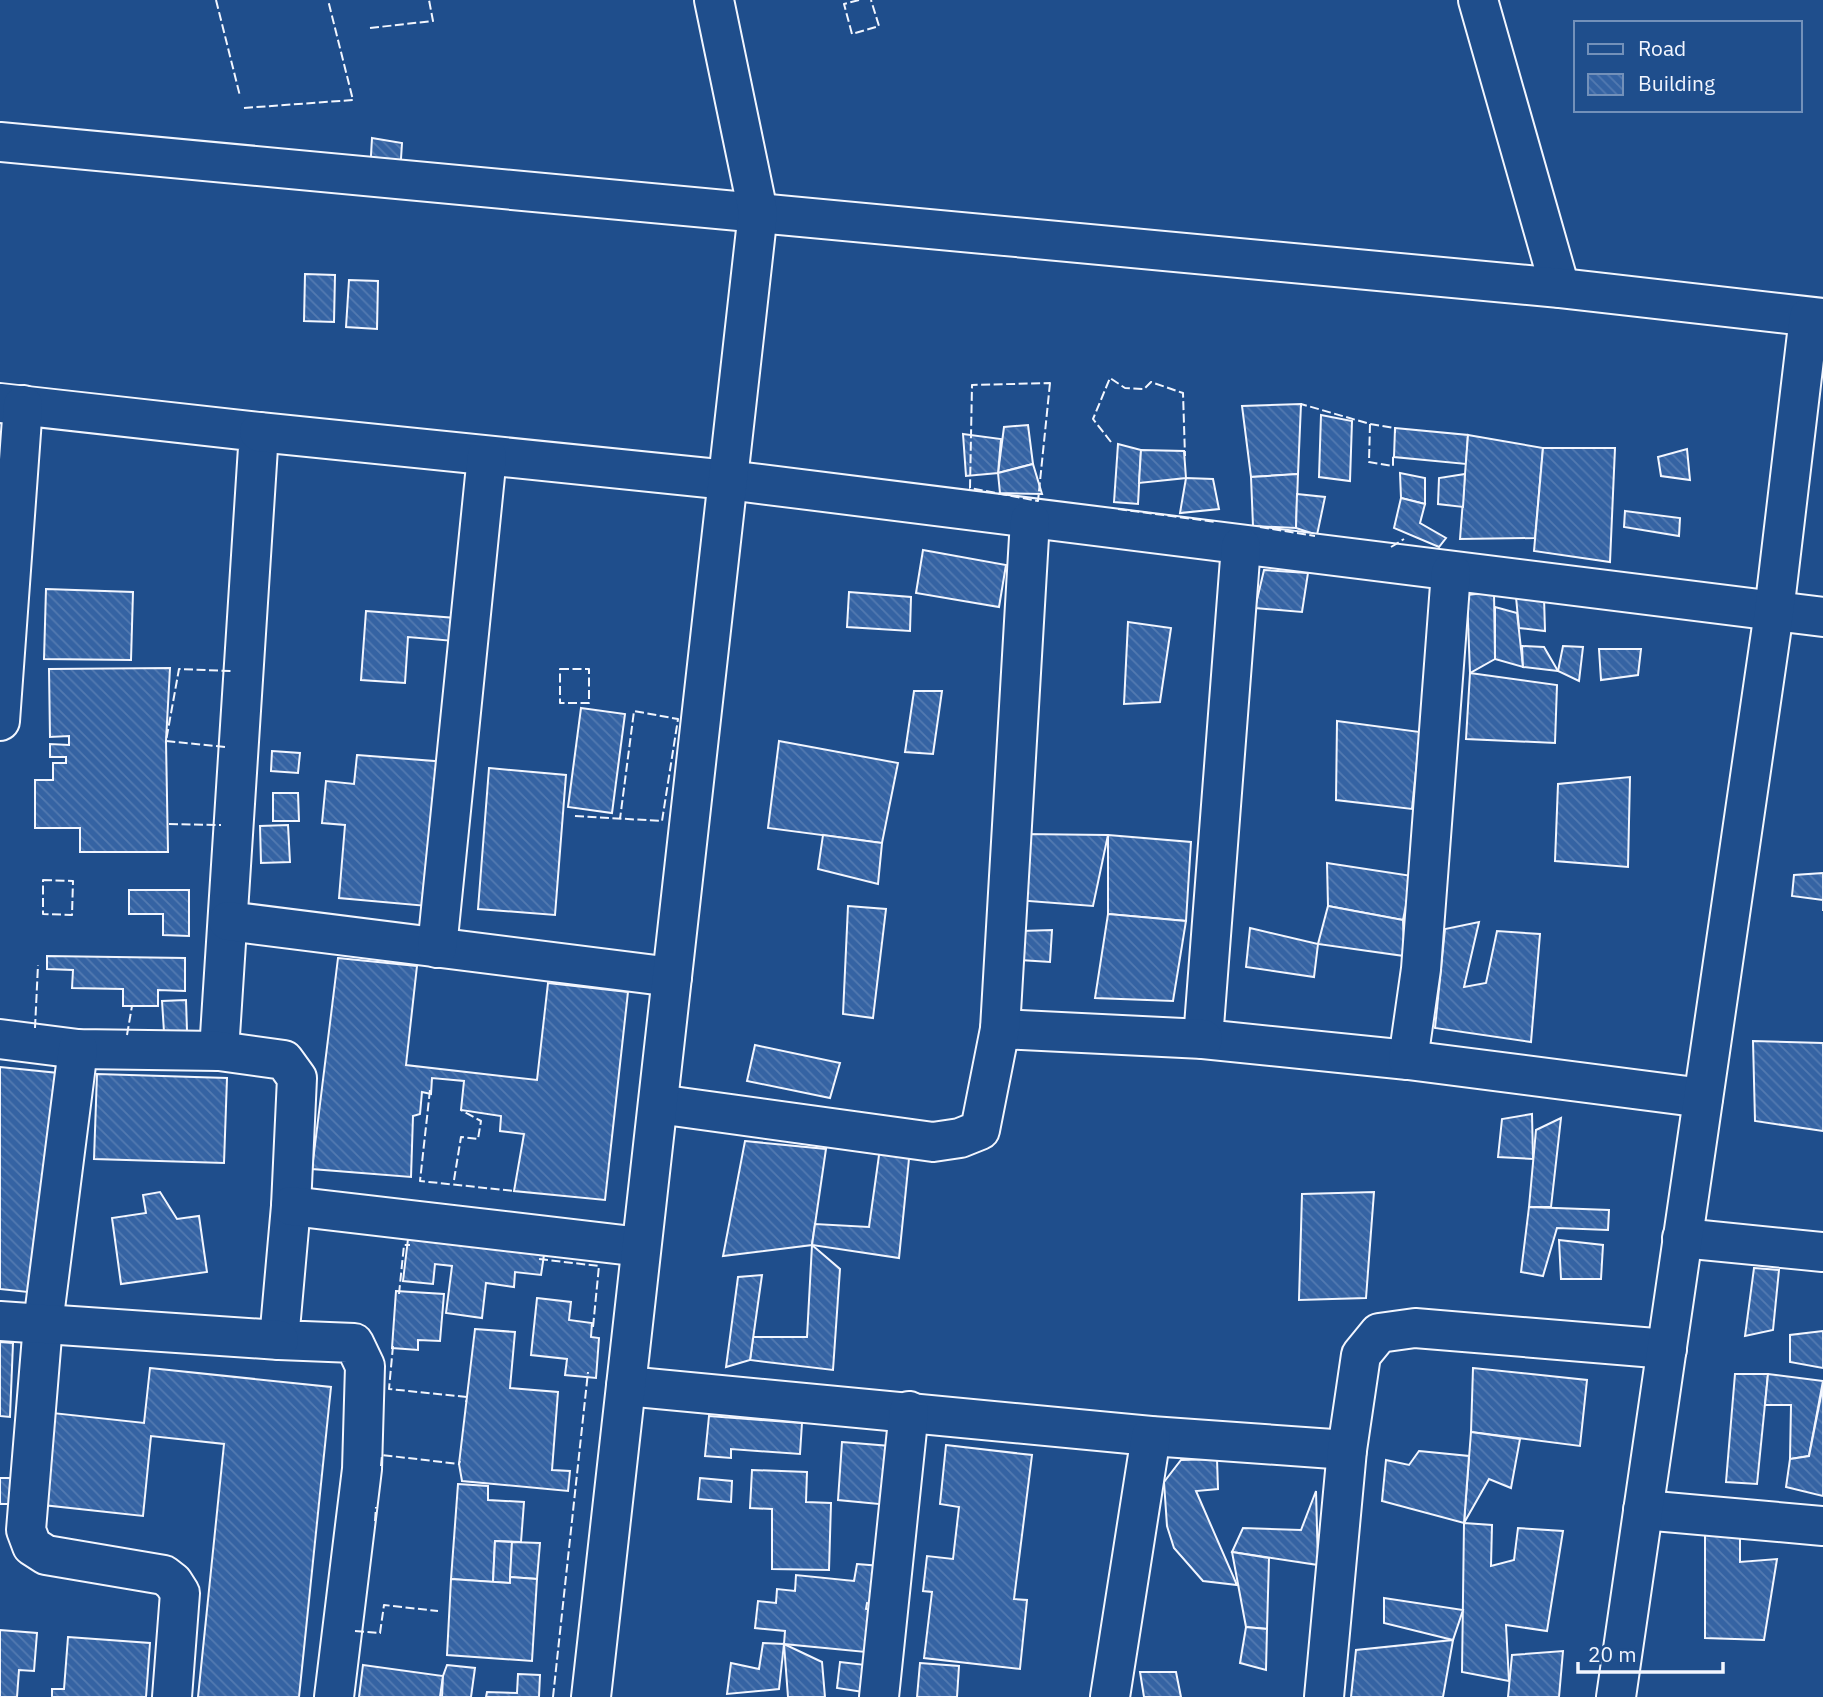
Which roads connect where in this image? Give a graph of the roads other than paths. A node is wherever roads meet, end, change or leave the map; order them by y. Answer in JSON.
{"nodes":[{"id":1,"x":714,"y":0,"type":"edge"},
{"id":2,"x":1478,"y":0,"type":"edge"},
{"id":3,"x":0,"y":142,"type":"edge"},
{"id":4,"x":758,"y":212,"type":"junction"},
{"id":5,"x":1560,"y":288,"type":"junction"},
{"id":6,"x":1816,"y":318,"type":"edge"},
{"id":7,"x":11,"y":404,"type":"edge"},
{"id":8,"x":259,"y":432,"type":"junction"},
{"id":9,"x":487,"y":456,"type":"junction"},
{"id":10,"x":728,"y":480,"type":"junction"},
{"id":11,"x":1030,"y":520,"type":"junction"},
{"id":12,"x":1241,"y":546,"type":"junction"},
{"id":13,"x":1451,"y":572,"type":"junction"},
{"id":14,"x":1774,"y":612,"type":"junction"},
{"id":15,"x":1823,"y":617,"type":"edge"},
{"id":16,"x":0,"y":721,"type":"edge"},
{"id":17,"x":228,"y":921,"type":"junction"},
{"id":18,"x":437,"y":947,"type":"junction"},
{"id":19,"x":671,"y":977,"type":"junction"},
{"id":20,"x":1000,"y":1029,"type":"junction"},
{"id":21,"x":0,"y":1039,"type":"edge"},
{"id":22,"x":1203,"y":1039,"type":"junction"},
{"id":23,"x":78,"y":1049,"type":"junction"},
{"id":24,"x":219,"y":1051,"type":"junction"},
{"id":25,"x":1408,"y":1060,"type":"junction"},
{"id":26,"x":1703,"y":1098,"type":"junction"},
{"id":27,"x":658,"y":1104,"type":"junction"},
{"id":28,"x":291,"y":1206,"type":"junction"},
{"id":29,"x":1682,"y":1238,"type":"junction"},
{"id":30,"x":641,"y":1247,"type":"junction"},
{"id":31,"x":1823,"y":1252,"type":"edge"},
{"id":32,"x":0,"y":1321,"type":"edge"},
{"id":33,"x":43,"y":1324,"type":"junction"},
{"id":34,"x":279,"y":1339,"type":"junction"},
{"id":35,"x":1667,"y":1349,"type":"junction"},
{"id":36,"x":626,"y":1386,"type":"junction"},
{"id":37,"x":909,"y":1411,"type":"junction"},
{"id":38,"x":1151,"y":1436,"type":"junction"},
{"id":39,"x":1347,"y":1450,"type":"junction"},
{"id":40,"x":1643,"y":1510,"type":"junction"},
{"id":41,"x":1823,"y":1526,"type":"edge"},
{"id":42,"x":172,"y":1697,"type":"edge"},
{"id":43,"x":334,"y":1697,"type":"edge"},
{"id":44,"x":591,"y":1697,"type":"edge"},
{"id":45,"x":879,"y":1697,"type":"edge"},
{"id":46,"x":1110,"y":1697,"type":"edge"},
{"id":47,"x":1324,"y":1697,"type":"edge"},
{"id":48,"x":1616,"y":1697,"type":"edge"}],
"edges":[{"from":1,"to":4,"type":"street"},
{"from":2,"to":5,"type":"street"},
{"from":3,"to":4,"type":"street"},
{"from":4,"to":5,"type":"street"},
{"from":4,"to":10,"type":"street"},
{"from":5,"to":6,"type":"street"},
{"from":6,"to":14,"type":"street"},
{"from":7,"to":8,"type":"street"},
{"from":7,"to":16,"type":"street"},
{"from":8,"to":9,"type":"street"},
{"from":8,"to":17,"type":"street"},
{"from":9,"to":10,"type":"street"},
{"from":9,"to":18,"type":"street"},
{"from":10,"to":11,"type":"street"},
{"from":10,"to":19,"type":"street"},
{"from":11,"to":12,"type":"street"},
{"from":11,"to":20,"type":"street"},
{"from":12,"to":13,"type":"street"},
{"from":12,"to":22,"type":"street"},
{"from":13,"to":14,"type":"street"},
{"from":13,"to":25,"type":"street"},
{"from":14,"to":15,"type":"street"},
{"from":14,"to":26,"type":"street"},
{"from":17,"to":18,"type":"street"},
{"from":17,"to":24,"type":"street"},
{"from":18,"to":19,"type":"street"},
{"from":19,"to":27,"type":"street"},
{"from":20,"to":22,"type":"street"},
{"from":20,"to":27,"type":"street"},
{"from":21,"to":23,"type":"street"},
{"from":22,"to":25,"type":"street"},
{"from":23,"to":24,"type":"street"},
{"from":23,"to":33,"type":"street"},
{"from":24,"to":28,"type":"street"},
{"from":25,"to":26,"type":"street"},
{"from":26,"to":29,"type":"street"},
{"from":27,"to":30,"type":"street"},
{"from":28,"to":30,"type":"street"},
{"from":28,"to":34,"type":"street"},
{"from":29,"to":31,"type":"street"},
{"from":29,"to":35,"type":"street"},
{"from":30,"to":36,"type":"street"},
{"from":32,"to":33,"type":"street"},
{"from":33,"to":34,"type":"street"},
{"from":33,"to":42,"type":"street"},
{"from":34,"to":43,"type":"street"},
{"from":35,"to":39,"type":"street"},
{"from":35,"to":40,"type":"street"},
{"from":36,"to":37,"type":"street"},
{"from":36,"to":44,"type":"street"},
{"from":37,"to":38,"type":"street"},
{"from":37,"to":45,"type":"street"},
{"from":38,"to":39,"type":"street"},
{"from":38,"to":46,"type":"street"},
{"from":39,"to":47,"type":"street"},
{"from":40,"to":41,"type":"street"},
{"from":40,"to":48,"type":"street"}]}
